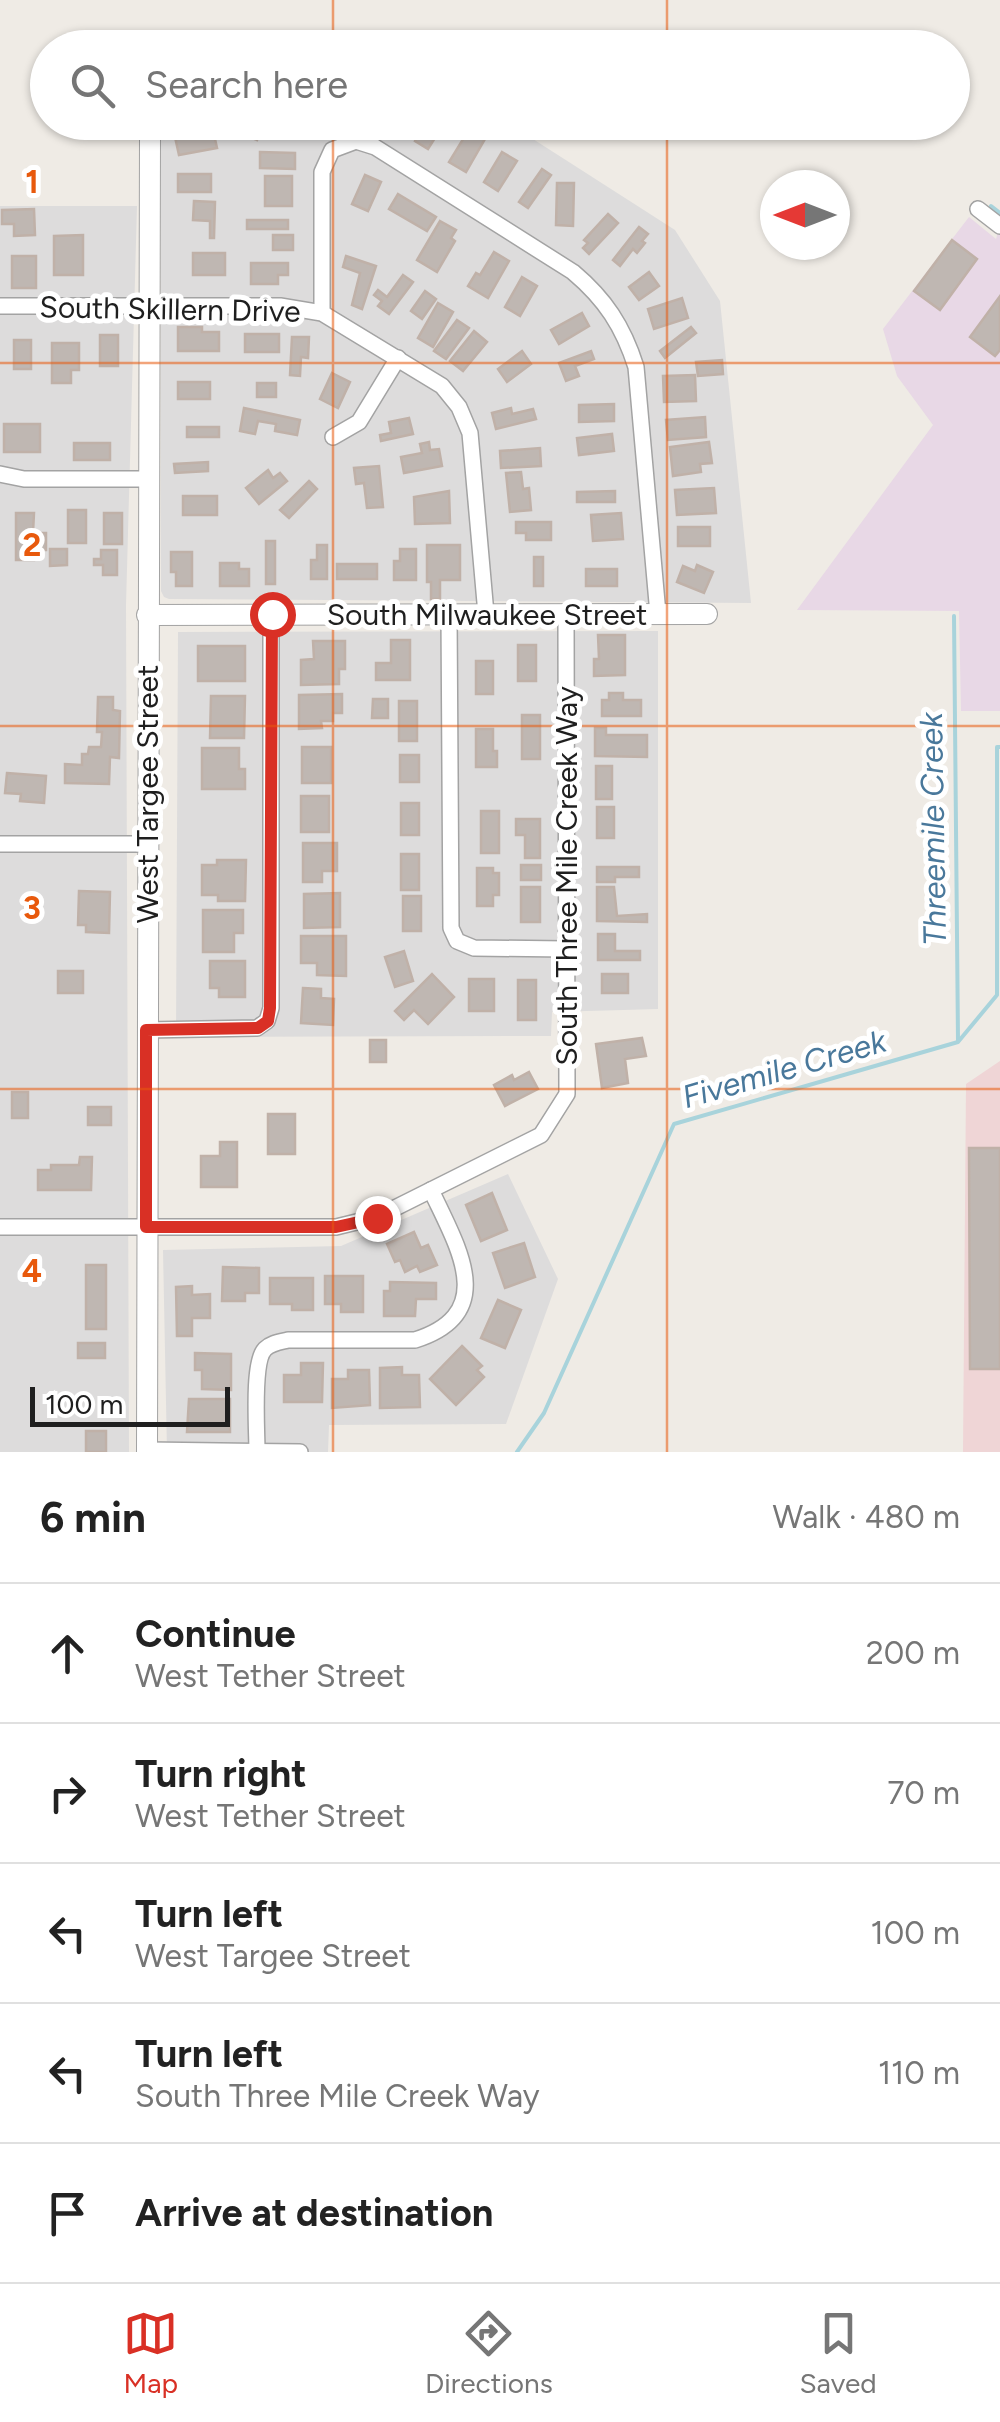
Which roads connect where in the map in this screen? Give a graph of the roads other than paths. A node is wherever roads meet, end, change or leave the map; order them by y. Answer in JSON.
{"nodes":[{"id":1,"x":150,"y":140,"type":"edge"},
{"id":2,"x":978,"y":209,"type":"dead end"},
{"id":3,"x":1000,"y":226,"type":"edge"},
{"id":4,"x":148,"y":305,"type":"junction"},
{"id":5,"x":0,"y":306,"type":"edge"},
{"id":6,"x":322,"y":313,"type":"junction"},
{"id":7,"x":398,"y":358,"type":"junction"},
{"id":8,"x":333,"y":437,"type":"dead end"},
{"id":9,"x":0,"y":474,"type":"edge"},
{"id":10,"x":148,"y":480,"type":"junction"},
{"id":11,"x":147,"y":614,"type":"junction"},
{"id":12,"x":272,"y":614,"type":"junction"},
{"id":13,"x":450,"y":614,"type":"junction"},
{"id":14,"x":486,"y":614,"type":"junction"},
{"id":15,"x":566,"y":614,"type":"junction"},
{"id":16,"x":658,"y":614,"type":"junction"},
{"id":17,"x":707,"y":614,"type":"dead end"},
{"id":18,"x":0,"y":844,"type":"edge"},
{"id":19,"x":146,"y":844,"type":"junction"},
{"id":20,"x":566,"y":949,"type":"junction"},
{"id":21,"x":146,"y":1030,"type":"junction"},
{"id":22,"x":431,"y":1190,"type":"junction"},
{"id":23,"x":0,"y":1227,"type":"edge"},
{"id":24,"x":146,"y":1227,"type":"junction"},
{"id":25,"x":147,"y":1451,"type":"edge"},
{"id":26,"x":256,"y":1452,"type":"edge"},
{"id":27,"x":300,"y":1452,"type":"edge"}],
"edges":[{"from":1,"to":4,"type":"street","name":"West Targee Street"},
{"from":2,"to":3,"type":"street"},
{"from":4,"to":5,"type":"street","name":"South Skillern Drive"},
{"from":4,"to":6,"type":"street","name":"South Skillern Drive"},
{"from":4,"to":10,"type":"street","name":"West Targee Street"},
{"from":6,"to":7,"type":"street","name":"South Skillern Drive"},
{"from":6,"to":16,"type":"street"},
{"from":7,"to":8,"type":"street"},
{"from":7,"to":14,"type":"street","name":"South Skillern Drive"},
{"from":9,"to":10,"type":"street"},
{"from":10,"to":11,"type":"street","name":"West Targee Street"},
{"from":11,"to":12,"type":"street","name":"South Milwaukee Street"},
{"from":11,"to":19,"type":"street","name":"West Targee Street"},
{"from":12,"to":13,"type":"street","name":"South Milwaukee Street"},
{"from":12,"to":21,"type":"street"},
{"from":13,"to":14,"type":"street","name":"South Milwaukee Street"},
{"from":13,"to":20,"type":"street"},
{"from":14,"to":15,"type":"street","name":"South Milwaukee Street"},
{"from":15,"to":16,"type":"street","name":"South Milwaukee Street"},
{"from":15,"to":20,"type":"street","name":"South Three Mile Creek Way"},
{"from":16,"to":17,"type":"street","name":"South Milwaukee Street"},
{"from":18,"to":19,"type":"street"},
{"from":19,"to":21,"type":"street","name":"West Targee Street"},
{"from":20,"to":22,"type":"street","name":"South Three Mile Creek Way"},
{"from":21,"to":24,"type":"street","name":"West Targee Street"},
{"from":22,"to":24,"type":"street","name":"South Three Mile Creek Way"},
{"from":22,"to":26,"type":"street"},
{"from":23,"to":24,"type":"street","name":"South Three Mile Creek Way"},
{"from":24,"to":25,"type":"street","name":"West Targee Street"},
{"from":25,"to":26,"type":"street"},
{"from":26,"to":27,"type":"street"}]}
